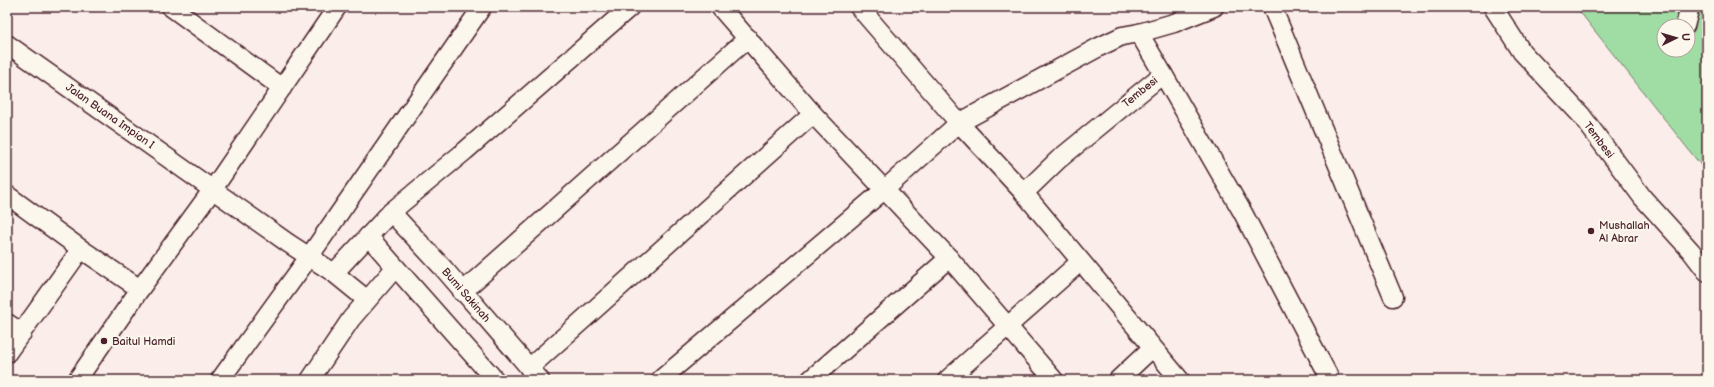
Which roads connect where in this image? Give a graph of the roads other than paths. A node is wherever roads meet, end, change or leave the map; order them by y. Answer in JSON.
{"nodes":[{"id":1,"x":171,"y":7,"type":"edge"},
{"id":2,"x":337,"y":7,"type":"edge"},
{"id":3,"x":482,"y":7,"type":"edge"},
{"id":4,"x":630,"y":7,"type":"edge"},
{"id":5,"x":720,"y":7,"type":"edge"},
{"id":6,"x":859,"y":7,"type":"edge"},
{"id":7,"x":1214,"y":7,"type":"edge"},
{"id":8,"x":1272,"y":7,"type":"edge"},
{"id":9,"x":1493,"y":7,"type":"edge"},
{"id":10,"x":1690,"y":7,"type":"edge"},
{"id":11,"x":1687,"y":18,"type":"edge"},
{"id":12,"x":1139,"y":34,"type":"junction"},
{"id":13,"x":748,"y":38,"type":"junction"},
{"id":14,"x":7,"y":44,"type":"edge"},
{"id":15,"x":1163,"y":74,"type":"junction"},
{"id":16,"x":282,"y":88,"type":"junction"},
{"id":17,"x":813,"y":114,"type":"junction"},
{"id":18,"x":959,"y":123,"type":"junction"},
{"id":19,"x":1030,"y":188,"type":"junction"},
{"id":20,"x":213,"y":189,"type":"junction"},
{"id":21,"x":884,"y":190,"type":"junction"},
{"id":22,"x":7,"y":195,"type":"edge"},
{"id":23,"x":391,"y":212,"type":"junction"},
{"id":24,"x":368,"y":236,"type":"junction"},
{"id":25,"x":81,"y":249,"type":"junction"},
{"id":26,"x":309,"y":257,"type":"junction"},
{"id":27,"x":949,"y":258,"type":"junction"},
{"id":28,"x":1080,"y":262,"type":"junction"},
{"id":29,"x":395,"y":268,"type":"junction"},
{"id":30,"x":1707,"y":272,"type":"edge"},
{"id":31,"x":334,"y":273,"type":"junction"},
{"id":32,"x":140,"y":289,"type":"junction"},
{"id":33,"x":462,"y":292,"type":"junction"},
{"id":34,"x":1393,"y":297,"type":"dead end"},
{"id":35,"x":366,"y":299,"type":"junction"},
{"id":36,"x":7,"y":322,"type":"edge"},
{"id":37,"x":1006,"y":327,"type":"junction"},
{"id":38,"x":22,"y":333,"type":"junction"},
{"id":39,"x":1152,"y":348,"type":"junction"},
{"id":40,"x":7,"y":353,"type":"edge"},
{"id":41,"x":534,"y":374,"type":"edge"},
{"id":42,"x":1328,"y":375,"type":"dead end"},
{"id":43,"x":493,"y":379,"type":"edge"},
{"id":44,"x":77,"y":380,"type":"edge"},
{"id":45,"x":220,"y":380,"type":"edge"},
{"id":46,"x":310,"y":380,"type":"edge"},
{"id":47,"x":660,"y":380,"type":"edge"},
{"id":48,"x":810,"y":380,"type":"edge"},
{"id":49,"x":947,"y":380,"type":"edge"},
{"id":50,"x":1054,"y":380,"type":"edge"},
{"id":51,"x":1118,"y":380,"type":"edge"},
{"id":52,"x":1180,"y":380,"type":"edge"}],
"edges":[{"from":1,"to":16,"type":"street"},
{"from":2,"to":16,"type":"street"},
{"from":3,"to":26,"type":"street"},
{"from":4,"to":23,"type":"street"},
{"from":5,"to":13,"type":"street"},
{"from":6,"to":18,"type":"street"},
{"from":7,"to":12,"type":"street"},
{"from":8,"to":34,"type":"street"},
{"from":9,"to":30,"type":"street","name":"Tembesi"},
{"from":10,"to":11,"type":"street"},
{"from":12,"to":15,"type":"street","name":"Tembesi"},
{"from":12,"to":18,"type":"street"},
{"from":13,"to":17,"type":"street"},
{"from":13,"to":33,"type":"street"},
{"from":14,"to":20,"type":"street","name":"Jalan Buana Impian I"},
{"from":15,"to":19,"type":"street","name":"Tembesi"},
{"from":15,"to":42,"type":"street"},
{"from":16,"to":20,"type":"street"},
{"from":17,"to":21,"type":"street"},
{"from":17,"to":41,"type":"street"},
{"from":18,"to":19,"type":"street"},
{"from":18,"to":21,"type":"street"},
{"from":19,"to":28,"type":"street"},
{"from":20,"to":26,"type":"street"},
{"from":20,"to":32,"type":"street"},
{"from":21,"to":27,"type":"street"},
{"from":21,"to":47,"type":"street"},
{"from":22,"to":25,"type":"street"},
{"from":23,"to":24,"type":"street"},
{"from":23,"to":33,"type":"street","name":"Bumi Sakinah"},
{"from":24,"to":29,"type":"street"},
{"from":24,"to":31,"type":"street"},
{"from":25,"to":32,"type":"street"},
{"from":25,"to":38,"type":"street"},
{"from":26,"to":31,"type":"street"},
{"from":26,"to":45,"type":"street"},
{"from":27,"to":37,"type":"street"},
{"from":27,"to":48,"type":"street"},
{"from":28,"to":37,"type":"street"},
{"from":28,"to":39,"type":"street"},
{"from":29,"to":35,"type":"street"},
{"from":29,"to":43,"type":"street"},
{"from":31,"to":35,"type":"street"},
{"from":32,"to":44,"type":"street"},
{"from":33,"to":41,"type":"street","name":"Bumi Sakinah"},
{"from":35,"to":46,"type":"street"},
{"from":36,"to":38,"type":"street"},
{"from":37,"to":49,"type":"street"},
{"from":37,"to":50,"type":"street"},
{"from":38,"to":40,"type":"street"},
{"from":39,"to":51,"type":"street"},
{"from":39,"to":52,"type":"street"}]}
